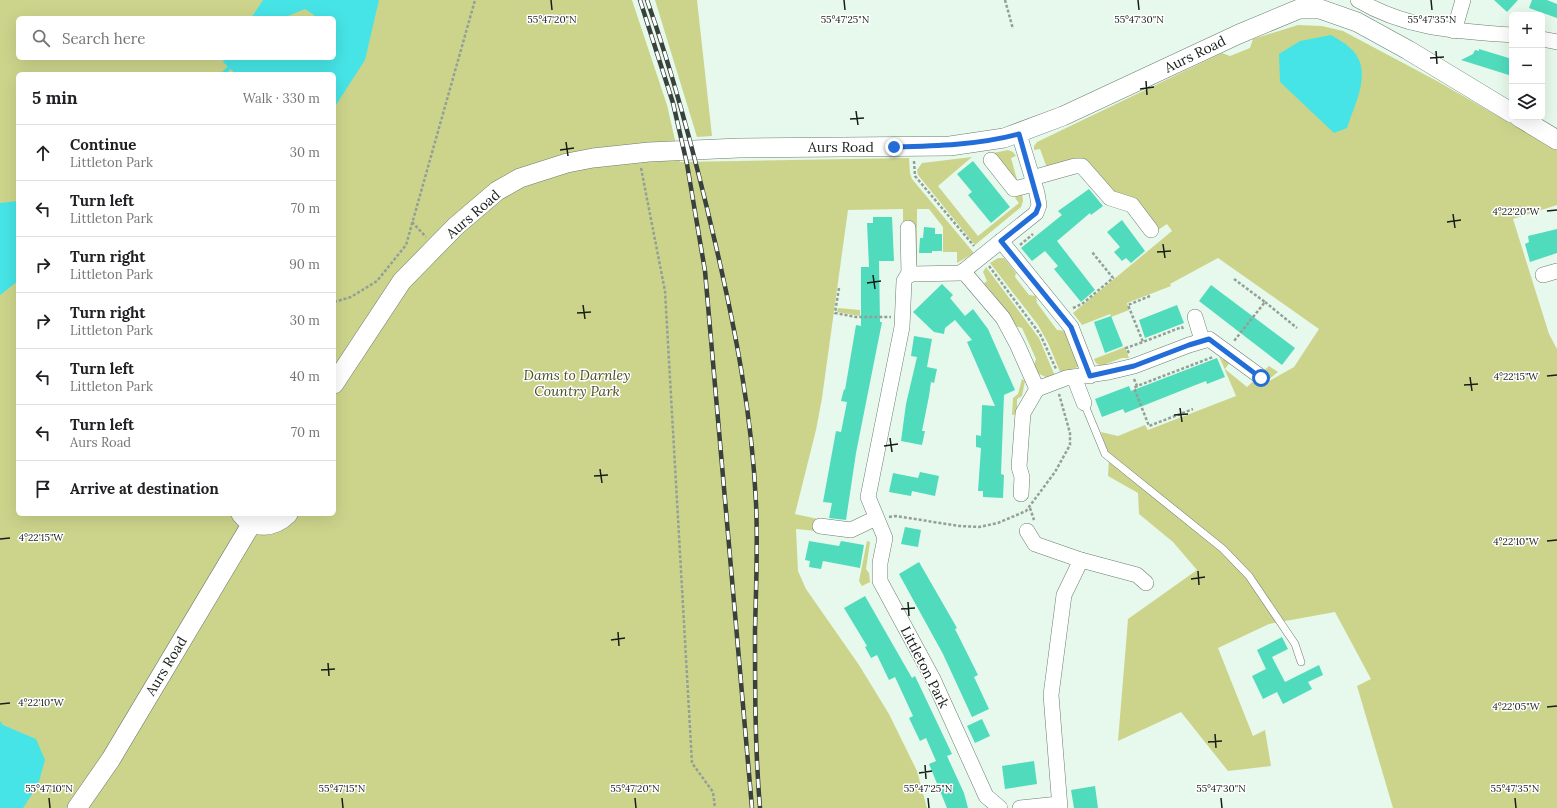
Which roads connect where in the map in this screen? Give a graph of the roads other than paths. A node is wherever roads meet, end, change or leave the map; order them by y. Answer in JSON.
{"nodes":[{"id":1,"x":1358,"y":0,"type":"edge"},
{"id":2,"x":1463,"y":0,"type":"edge"},
{"id":3,"x":1298,"y":4,"type":"edge"},
{"id":4,"x":1454,"y":31,"type":"junction"},
{"id":5,"x":1509,"y":35,"type":"edge"},
{"id":6,"x":1545,"y":40,"type":"edge"},
{"id":7,"x":1557,"y":42,"type":"edge"},
{"id":8,"x":1509,"y":111,"type":"edge"},
{"id":9,"x":1524,"y":120,"type":"edge"},
{"id":10,"x":1019,"y":134,"type":"junction"},
{"id":11,"x":1557,"y":140,"type":"edge"},
{"id":12,"x":991,"y":160,"type":"dead end"},
{"id":13,"x":1033,"y":181,"type":"junction"},
{"id":14,"x":908,"y":228,"type":"dead end"},
{"id":15,"x":1151,"y":230,"type":"dead end"},
{"id":16,"x":1001,"y":241,"type":"junction"},
{"id":17,"x":963,"y":271,"type":"junction"},
{"id":18,"x":909,"y":275,"type":"junction"},
{"id":19,"x":1195,"y":317,"type":"dead end"},
{"id":20,"x":1195,"y":342,"type":"junction"},
{"id":21,"x":1090,"y":376,"type":"junction"},
{"id":22,"x":1074,"y":377,"type":"junction"},
{"id":23,"x":1261,"y":378,"type":"dead end"},
{"id":24,"x":336,"y":381,"type":"edge"},
{"id":25,"x":1037,"y":389,"type":"junction"},
{"id":26,"x":1084,"y":403,"type":"joint"},
{"id":27,"x":1021,"y":494,"type":"dead end"},
{"id":28,"x":286,"y":516,"type":"edge"},
{"id":29,"x":247,"y":518,"type":"edge"},
{"id":30,"x":876,"y":518,"type":"junction"},
{"id":31,"x":820,"y":526,"type":"dead end"},
{"id":32,"x":1027,"y":531,"type":"dead end"},
{"id":33,"x":1080,"y":560,"type":"junction"},
{"id":34,"x":1146,"y":583,"type":"dead end"},
{"id":35,"x":1301,"y":662,"type":"dead end"},
{"id":36,"x":1059,"y":806,"type":"edge"},
{"id":37,"x":77,"y":808,"type":"edge"},
{"id":38,"x":1000,"y":808,"type":"edge"},
{"id":39,"x":1020,"y":808,"type":"edge"}],
"edges":[{"from":1,"to":4,"type":"street"},
{"from":2,"to":4,"type":"street"},
{"from":3,"to":8,"type":"street","name":"Aurs Road"},
{"from":3,"to":10,"type":"street","name":"Aurs Road"},
{"from":4,"to":5,"type":"street"},
{"from":6,"to":7,"type":"street"},
{"from":9,"to":11,"type":"street"},
{"from":10,"to":13,"type":"street"},
{"from":10,"to":24,"type":"street","name":"Aurs Road"},
{"from":12,"to":13,"type":"street"},
{"from":13,"to":15,"type":"street"},
{"from":13,"to":16,"type":"street"},
{"from":14,"to":18,"type":"street","name":"Littleton Park"},
{"from":16,"to":17,"type":"street"},
{"from":16,"to":21,"type":"street"},
{"from":17,"to":18,"type":"street"},
{"from":17,"to":25,"type":"street"},
{"from":18,"to":30,"type":"street","name":"Littleton Park"},
{"from":19,"to":20,"type":"street"},
{"from":20,"to":21,"type":"street"},
{"from":20,"to":23,"type":"street"},
{"from":21,"to":22,"type":"street"},
{"from":22,"to":25,"type":"street"},
{"from":22,"to":26,"type":"street"},
{"from":25,"to":27,"type":"street"},
{"from":26,"to":35,"type":"lane"},
{"from":28,"to":29,"type":"street","name":"Aurs Road"},
{"from":29,"to":37,"type":"street","name":"Aurs Road"},
{"from":30,"to":31,"type":"street"},
{"from":30,"to":38,"type":"street","name":"Littleton Park"},
{"from":32,"to":33,"type":"street"},
{"from":33,"to":34,"type":"street"},
{"from":33,"to":36,"type":"street"},
{"from":36,"to":39,"type":"street"}]}
